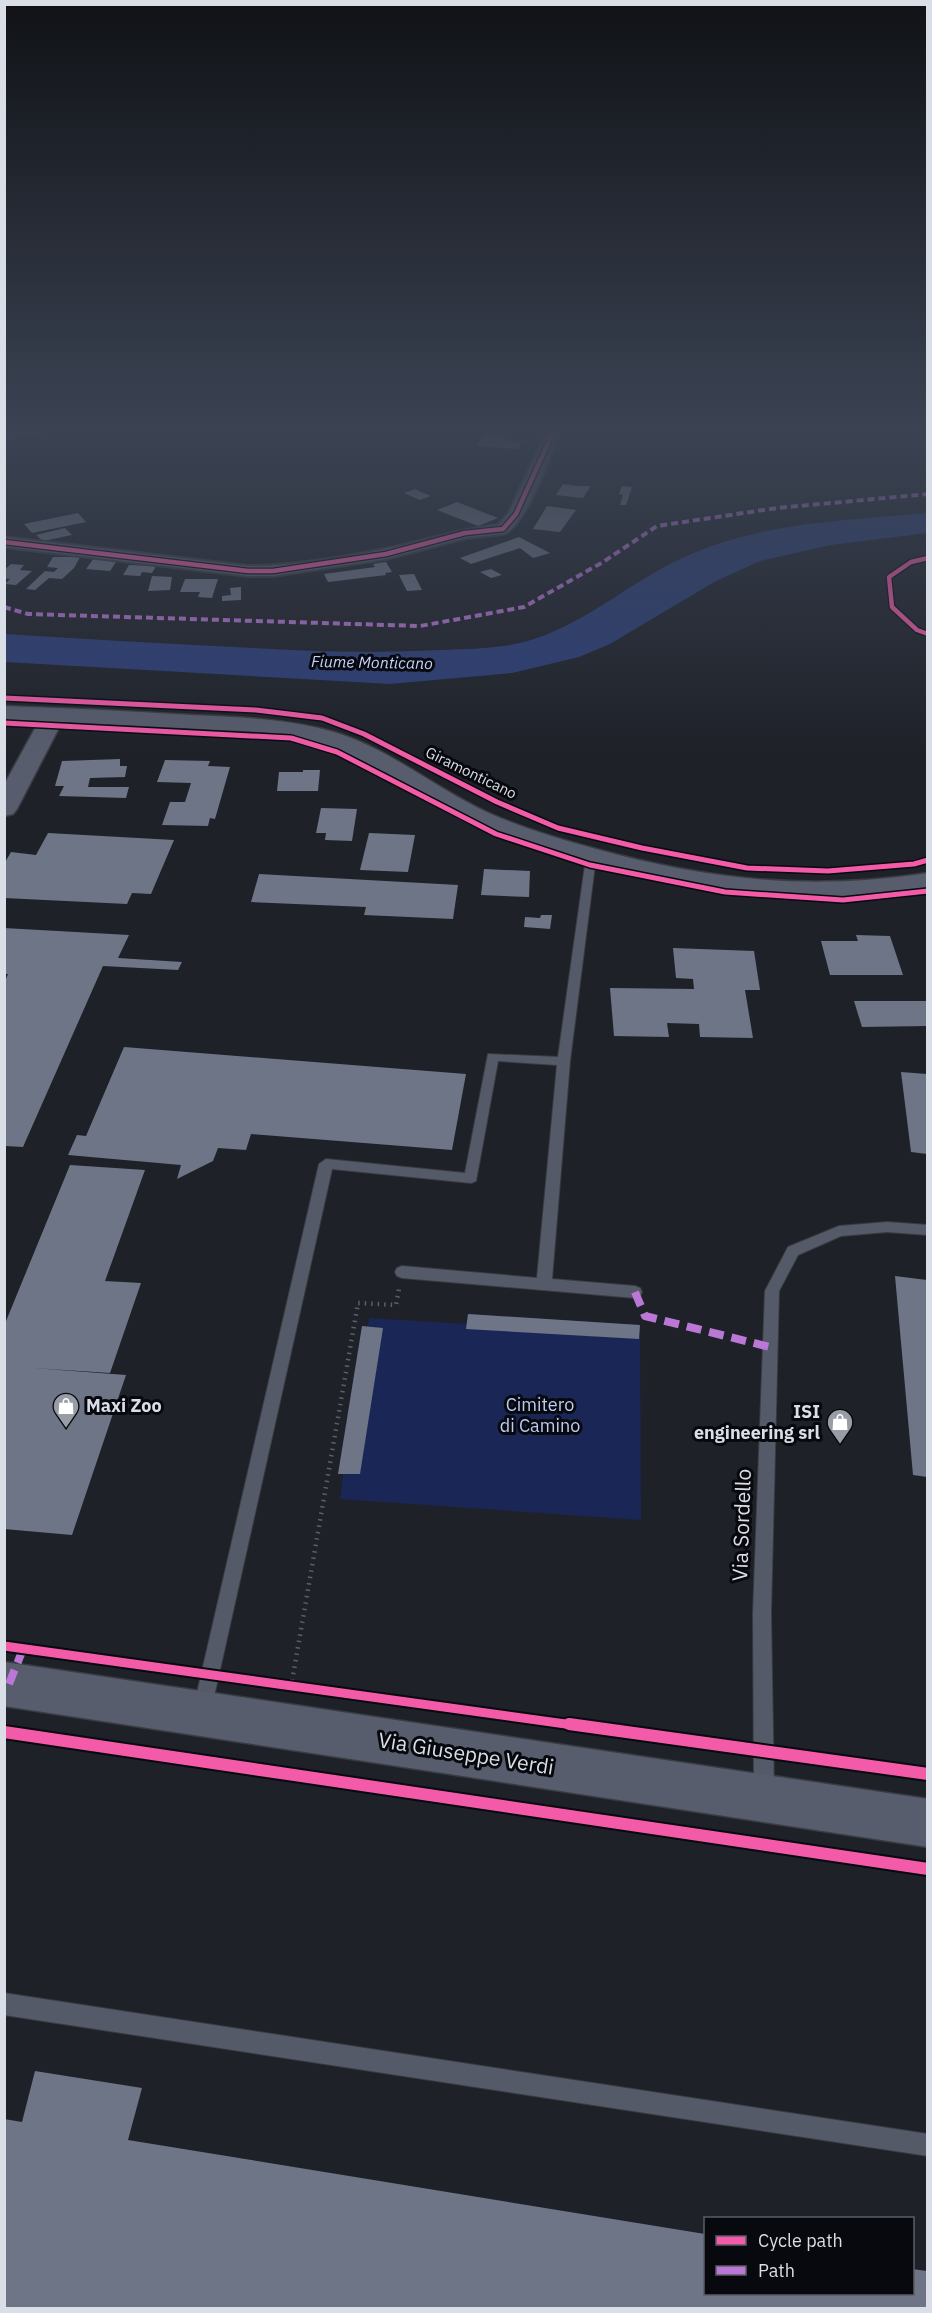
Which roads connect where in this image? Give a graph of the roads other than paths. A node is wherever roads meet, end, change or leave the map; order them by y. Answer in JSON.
{"nodes":[{"id":1,"x":446,"y":538,"type":"edge"},
{"id":2,"x":4,"y":543,"type":"edge"},
{"id":3,"x":4,"y":713,"type":"edge"},
{"id":4,"x":54,"y":714,"type":"junction"},
{"id":5,"x":4,"y":809,"type":"edge"},
{"id":6,"x":590,"y":865,"type":"dead end"},
{"id":7,"x":927,"y":881,"type":"edge"},
{"id":8,"x":564,"y":1061,"type":"junction"},
{"id":9,"x":927,"y":1230,"type":"edge"},
{"id":10,"x":402,"y":1272,"type":"road end"},
{"id":11,"x":544,"y":1284,"type":"junction"},
{"id":12,"x":635,"y":1292,"type":"dead end"},
{"id":13,"x":4,"y":1684,"type":"edge"},
{"id":14,"x":201,"y":1713,"type":"junction"},
{"id":15,"x":764,"y":1800,"type":"junction"},
{"id":16,"x":927,"y":1823,"type":"edge"},
{"id":17,"x":4,"y":2004,"type":"edge"},
{"id":18,"x":927,"y":2145,"type":"edge"}],
"edges":[{"from":1,"to":2,"type":"street"},
{"from":3,"to":4,"type":"street"},
{"from":4,"to":5,"type":"street"},
{"from":4,"to":7,"type":"street"},
{"from":6,"to":8,"type":"lane"},
{"from":8,"to":11,"type":"lane"},
{"from":8,"to":14,"type":"lane"},
{"from":9,"to":15,"type":"lane","name":"Via Sordello"},
{"from":10,"to":11,"type":"lane"},
{"from":11,"to":12,"type":"lane"},
{"from":13,"to":14,"type":"street","name":"Via Giuseppe Verdi"},
{"from":14,"to":15,"type":"street","name":"Via Giuseppe Verdi"},
{"from":15,"to":16,"type":"street","name":"Via Giuseppe Verdi"},
{"from":17,"to":18,"type":"lane"}]}
